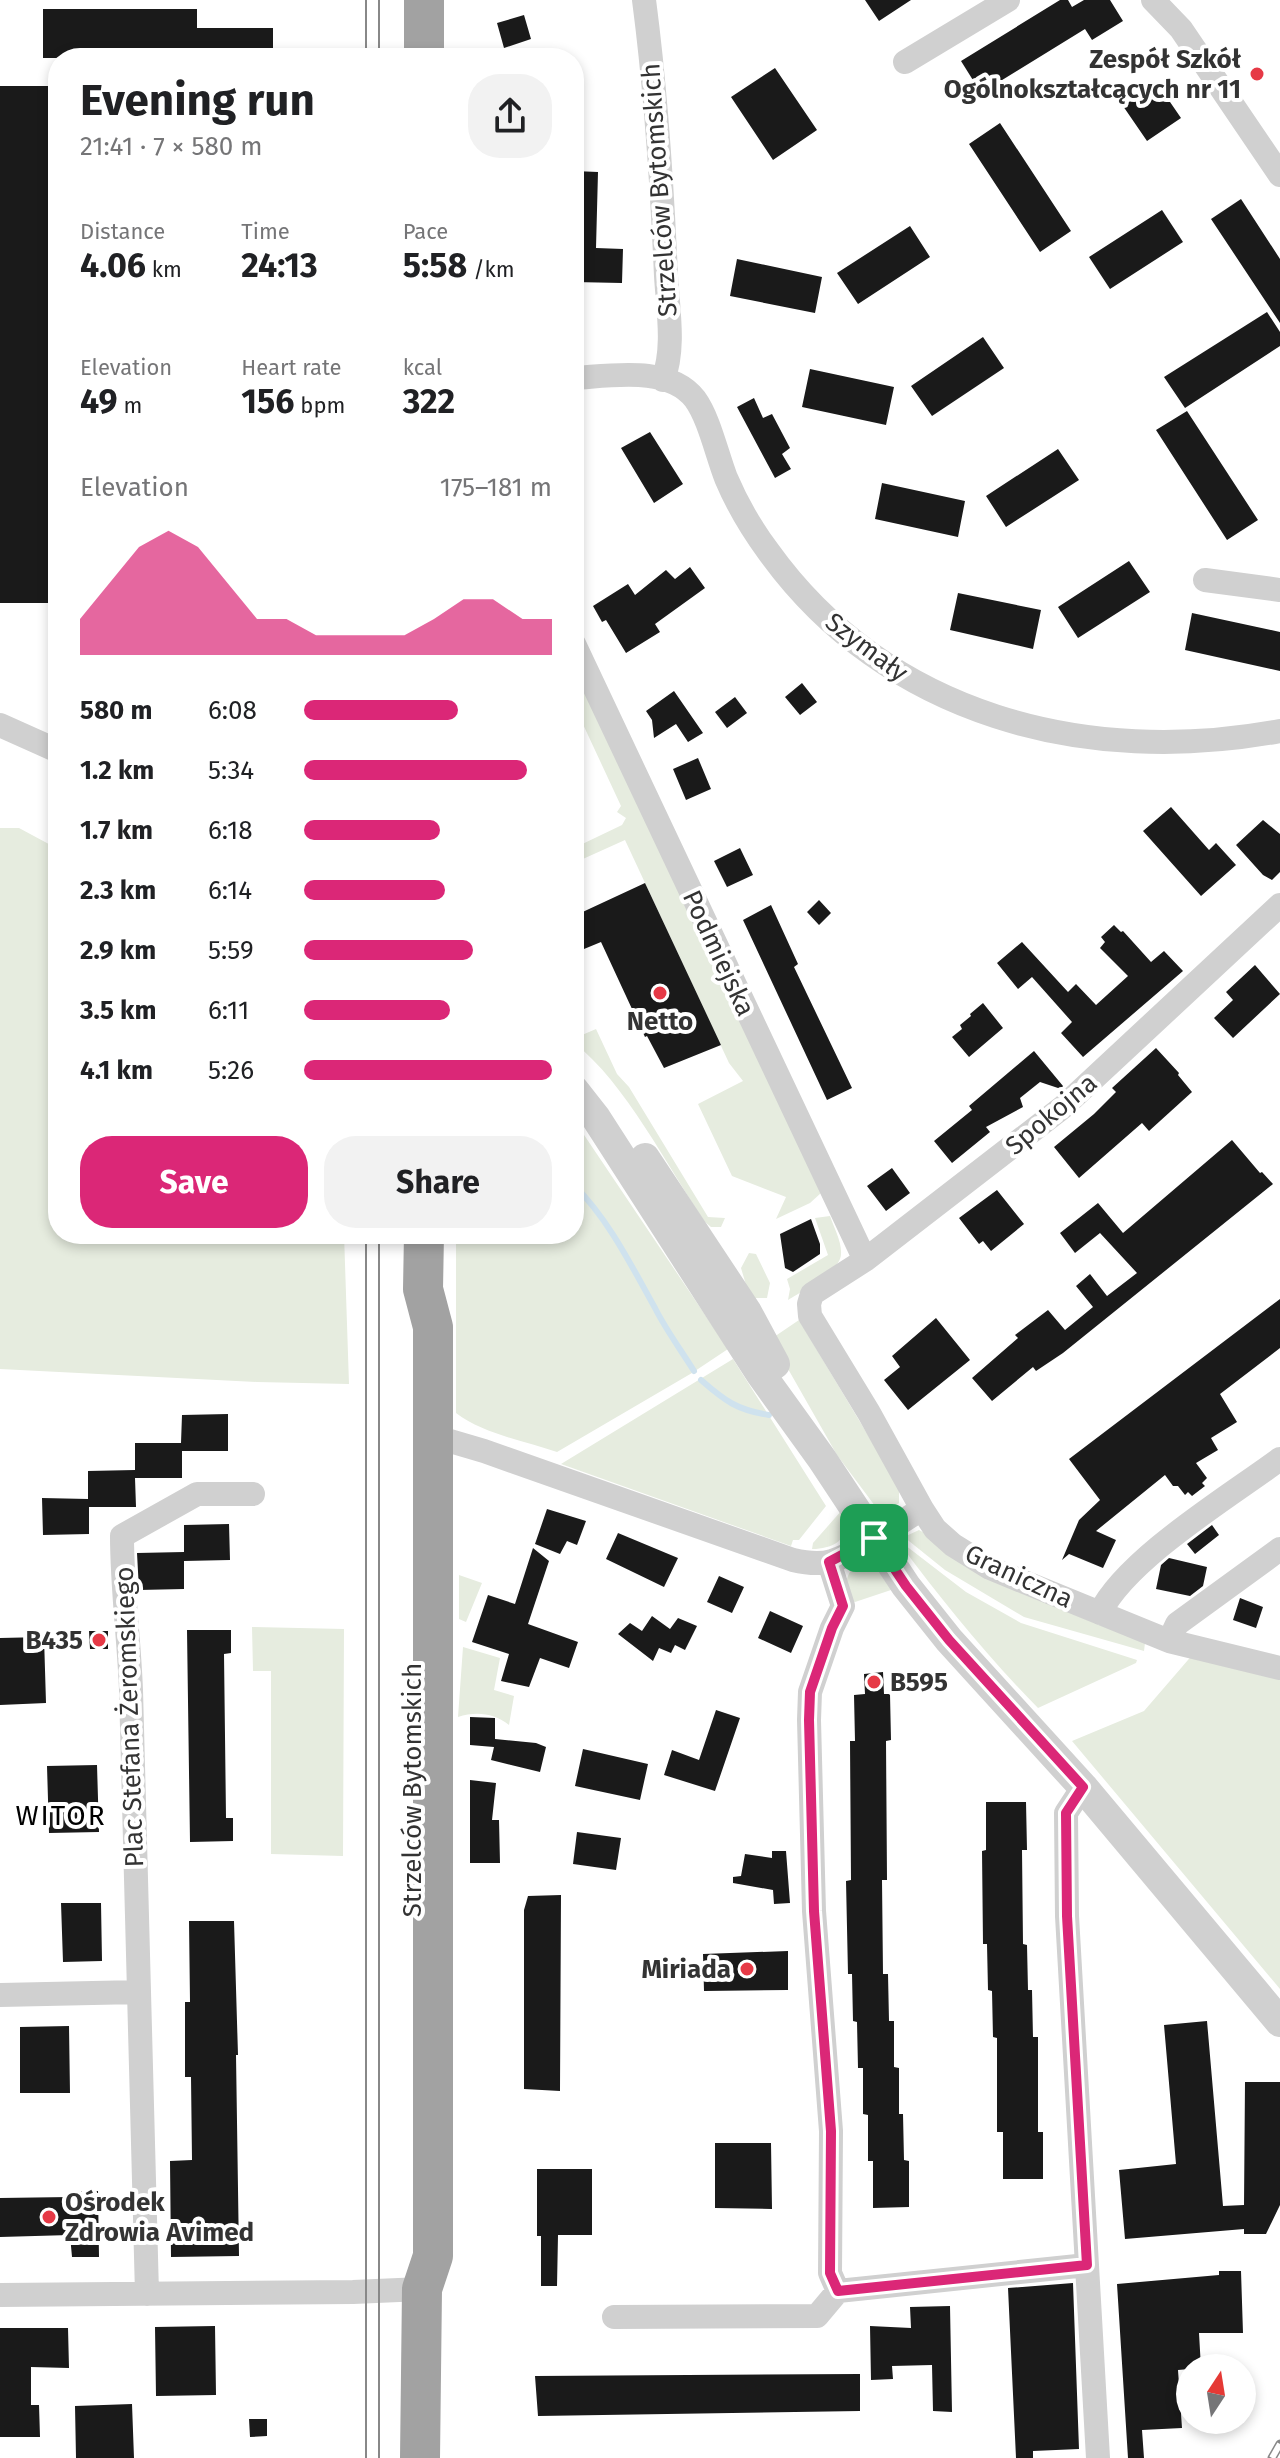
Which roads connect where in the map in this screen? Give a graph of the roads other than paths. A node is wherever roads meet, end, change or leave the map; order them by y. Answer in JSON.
{"nodes":[{"id":1,"x":424,"y":0,"type":"edge"},
{"id":2,"x":644,"y":0,"type":"edge"},
{"id":3,"x":1008,"y":0,"type":"edge"},
{"id":4,"x":1153,"y":0,"type":"edge"},
{"id":5,"x":424,"y":48,"type":"edge"},
{"id":6,"x":905,"y":62,"type":"dead end"},
{"id":7,"x":1280,"y":175,"type":"edge"},
{"id":8,"x":584,"y":378,"type":"edge"},
{"id":9,"x":663,"y":380,"type":"junction"},
{"id":10,"x":1205,"y":580,"type":"dead end"},
{"id":11,"x":1280,"y":590,"type":"edge"},
{"id":12,"x":584,"y":665,"type":"edge"},
{"id":13,"x":0,"y":725,"type":"edge"},
{"id":14,"x":1280,"y":731,"type":"edge"},
{"id":15,"x":48,"y":747,"type":"edge"},
{"id":16,"x":1280,"y":905,"type":"edge"},
{"id":17,"x":584,"y":1078,"type":"edge"},
{"id":18,"x":584,"y":1103,"type":"edge"},
{"id":19,"x":424,"y":1244,"type":"edge"},
{"id":20,"x":865,"y":1260,"type":"junction"},
{"id":21,"x":423,"y":1289,"type":"junction"},
{"id":22,"x":809,"y":1304,"type":"joint"},
{"id":23,"x":433,"y":1436,"type":"junction"},
{"id":24,"x":822,"y":1459,"type":"junction"},
{"id":25,"x":1280,"y":1459,"type":"edge"},
{"id":26,"x":253,"y":1494,"type":"dead end"},
{"id":27,"x":922,"y":1509,"type":"junction"},
{"id":28,"x":874,"y":1538,"type":"junction"},
{"id":29,"x":1280,"y":1549,"type":"edge"},
{"id":30,"x":829,"y":1562,"type":"junction"},
{"id":31,"x":1100,"y":1613,"type":"junction"},
{"id":32,"x":1169,"y":1641,"type":"junction"},
{"id":33,"x":1280,"y":1668,"type":"edge"},
{"id":34,"x":1083,"y":1787,"type":"junction"},
{"id":35,"x":139,"y":1992,"type":"junction"},
{"id":36,"x":0,"y":1995,"type":"edge"},
{"id":37,"x":1280,"y":2022,"type":"edge"},
{"id":38,"x":1087,"y":2265,"type":"junction"},
{"id":39,"x":422,"y":2289,"type":"junction"},
{"id":40,"x":838,"y":2291,"type":"junction"},
{"id":41,"x":147,"y":2294,"type":"junction"},
{"id":42,"x":0,"y":2295,"type":"edge"},
{"id":43,"x":614,"y":2317,"type":"dead end"},
{"id":44,"x":420,"y":2458,"type":"edge"},
{"id":45,"x":1098,"y":2458,"type":"edge"}],
"edges":[{"from":1,"to":5,"type":"highway"},
{"from":2,"to":9,"type":"street","name":"Strzelców Bytomskich"},
{"from":3,"to":6,"type":"street"},
{"from":4,"to":7,"type":"street"},
{"from":8,"to":9,"type":"street","name":"Szymały"},
{"from":9,"to":14,"type":"street","name":"Szymały"},
{"from":10,"to":11,"type":"street"},
{"from":12,"to":20,"type":"street","name":"Podmiejska"},
{"from":13,"to":15,"type":"street"},
{"from":16,"to":20,"type":"street","name":"Spokojna"},
{"from":17,"to":24,"type":"street"},
{"from":18,"to":24,"type":"street"},
{"from":19,"to":21,"type":"highway","name":"Strzelców Bytomskich"},
{"from":20,"to":22,"type":"street","name":"Spokojna"},
{"from":21,"to":23,"type":"highway","name":"Strzelców Bytomskich"},
{"from":21,"to":39,"type":"highway","name":"Strzelców Bytomskich"},
{"from":22,"to":27,"type":"street","name":"Graniczna"},
{"from":23,"to":30,"type":"street"},
{"from":23,"to":39,"type":"highway","name":"Strzelców Bytomskich"},
{"from":24,"to":28,"type":"street"},
{"from":25,"to":31,"type":"street"},
{"from":26,"to":35,"type":"street","name":"Plac Stefana Żeromskiego"},
{"from":27,"to":28,"type":"street"},
{"from":27,"to":31,"type":"street","name":"Graniczna"},
{"from":28,"to":30,"type":"street"},
{"from":28,"to":34,"type":"street"},
{"from":29,"to":32,"type":"street"},
{"from":30,"to":40,"type":"street"},
{"from":31,"to":32,"type":"street","name":"Graniczna"},
{"from":32,"to":33,"type":"street","name":"Graniczna"},
{"from":34,"to":37,"type":"street"},
{"from":34,"to":38,"type":"street"},
{"from":35,"to":36,"type":"street"},
{"from":35,"to":41,"type":"street","name":"Plac Stefana Żeromskiego"},
{"from":38,"to":40,"type":"street"},
{"from":38,"to":45,"type":"street"},
{"from":39,"to":41,"type":"street"},
{"from":39,"to":44,"type":"highway","name":"Strzelców Bytomskich"},
{"from":40,"to":43,"type":"street"},
{"from":41,"to":42,"type":"street"}]}
